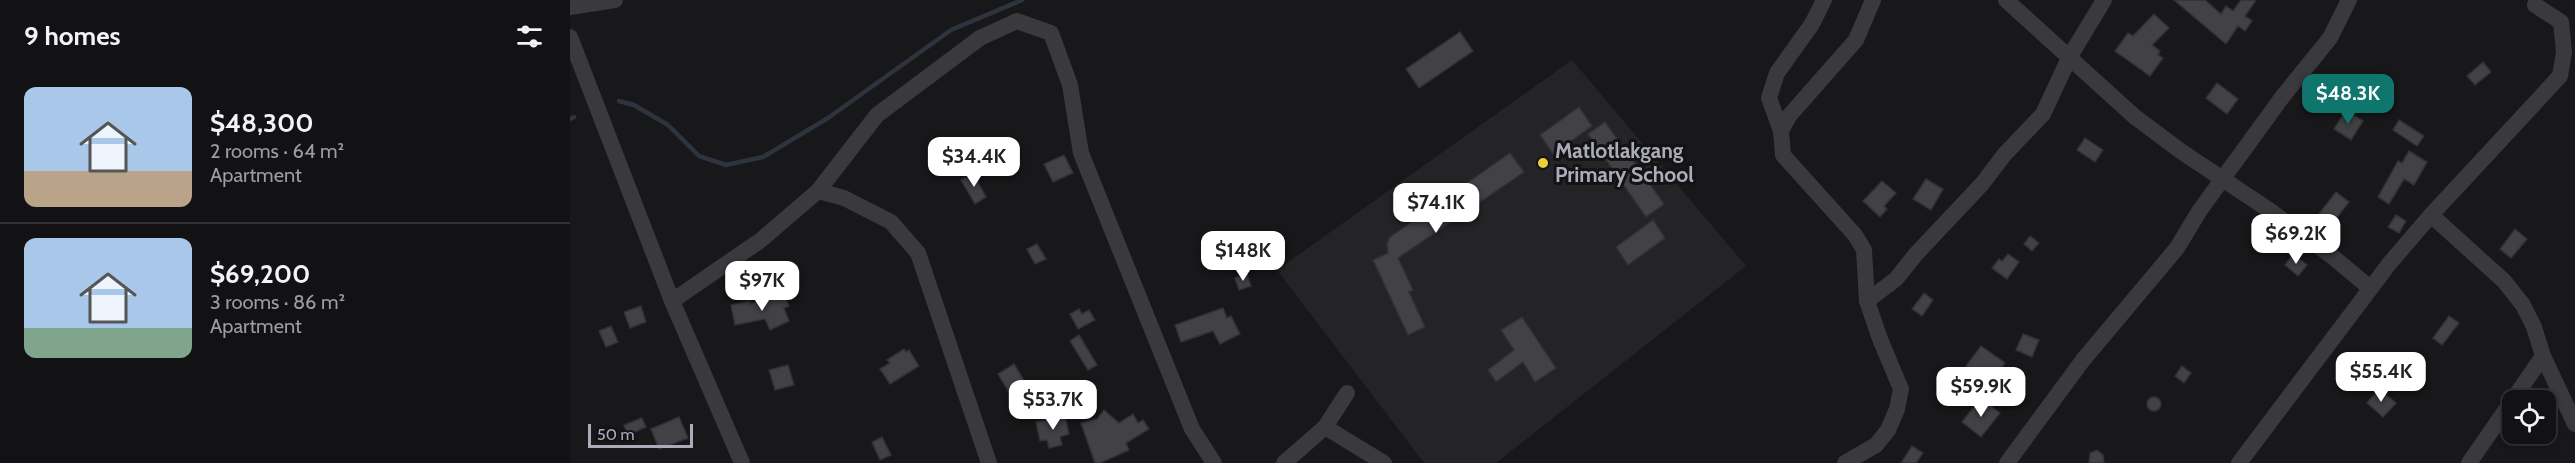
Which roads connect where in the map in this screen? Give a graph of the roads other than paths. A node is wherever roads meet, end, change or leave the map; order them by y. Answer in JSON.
{"nodes":[{"id":1,"x":615,"y":0,"type":"edge"},
{"id":2,"x":1824,"y":0,"type":"edge"},
{"id":3,"x":1873,"y":0,"type":"edge"},
{"id":4,"x":2006,"y":0,"type":"edge"},
{"id":5,"x":2104,"y":0,"type":"edge"},
{"id":6,"x":2349,"y":0,"type":"edge"},
{"id":7,"x":2535,"y":5,"type":"dead end"},
{"id":8,"x":570,"y":7,"type":"edge"},
{"id":9,"x":570,"y":37,"type":"edge"},
{"id":10,"x":2070,"y":57,"type":"junction"},
{"id":11,"x":1780,"y":131,"type":"junction"},
{"id":12,"x":2223,"y":180,"type":"junction"},
{"id":13,"x":818,"y":191,"type":"junction"},
{"id":14,"x":2431,"y":214,"type":"junction"},
{"id":15,"x":2370,"y":288,"type":"junction"},
{"id":16,"x":1867,"y":301,"type":"junction"},
{"id":17,"x":672,"y":302,"type":"junction"},
{"id":18,"x":2543,"y":356,"type":"junction"},
{"id":19,"x":1347,"y":393,"type":"dead end"},
{"id":20,"x":2575,"y":424,"type":"edge"},
{"id":21,"x":1325,"y":428,"type":"junction"},
{"id":22,"x":742,"y":463,"type":"edge"},
{"id":23,"x":989,"y":463,"type":"edge"},
{"id":24,"x":1214,"y":463,"type":"edge"},
{"id":25,"x":1284,"y":463,"type":"edge"},
{"id":26,"x":1384,"y":463,"type":"edge"},
{"id":27,"x":1845,"y":463,"type":"edge"},
{"id":28,"x":2007,"y":463,"type":"edge"},
{"id":29,"x":2239,"y":463,"type":"edge"},
{"id":30,"x":2469,"y":463,"type":"edge"}],
"edges":[{"from":1,"to":8,"type":"street"},
{"from":2,"to":11,"type":"street"},
{"from":3,"to":11,"type":"street"},
{"from":4,"to":10,"type":"street"},
{"from":5,"to":10,"type":"street"},
{"from":6,"to":12,"type":"street"},
{"from":7,"to":14,"type":"street"},
{"from":9,"to":17,"type":"street"},
{"from":10,"to":12,"type":"street"},
{"from":10,"to":16,"type":"street"},
{"from":11,"to":16,"type":"street"},
{"from":12,"to":15,"type":"street"},
{"from":12,"to":28,"type":"street"},
{"from":13,"to":17,"type":"street"},
{"from":13,"to":23,"type":"street"},
{"from":13,"to":24,"type":"street"},
{"from":14,"to":15,"type":"street"},
{"from":14,"to":18,"type":"street"},
{"from":15,"to":29,"type":"street"},
{"from":16,"to":27,"type":"street"},
{"from":17,"to":22,"type":"street"},
{"from":18,"to":20,"type":"street"},
{"from":18,"to":30,"type":"street"},
{"from":19,"to":21,"type":"street"},
{"from":21,"to":25,"type":"street"},
{"from":21,"to":26,"type":"street"}]}
